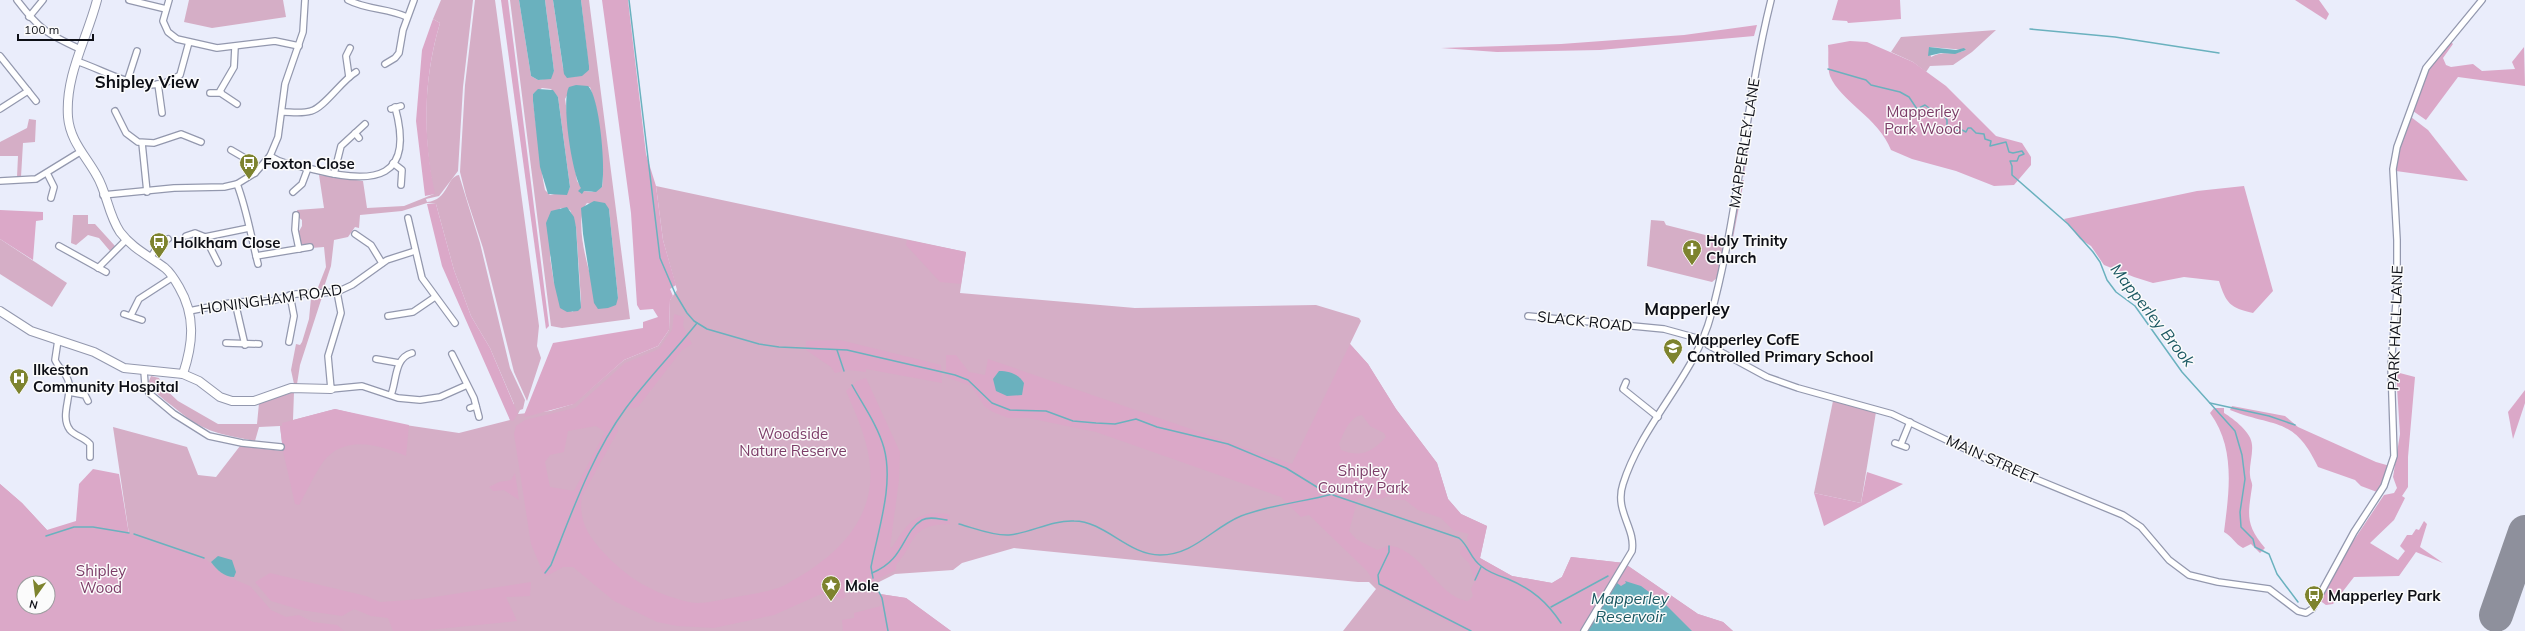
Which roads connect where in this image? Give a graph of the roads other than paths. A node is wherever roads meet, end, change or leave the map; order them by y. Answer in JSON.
{"nodes":[{"id":1,"x":17,"y":0,"type":"edge"},
{"id":2,"x":43,"y":0,"type":"edge"},
{"id":3,"x":97,"y":0,"type":"edge"},
{"id":4,"x":129,"y":0,"type":"edge"},
{"id":5,"x":169,"y":0,"type":"edge"},
{"id":6,"x":305,"y":0,"type":"edge"},
{"id":7,"x":348,"y":0,"type":"edge"},
{"id":8,"x":414,"y":0,"type":"edge"},
{"id":9,"x":1771,"y":0,"type":"edge"},
{"id":10,"x":2482,"y":0,"type":"edge"},
{"id":11,"x":357,"y":2,"type":"edge"},
{"id":12,"x":129,"y":7,"type":"dead end"},
{"id":13,"x":166,"y":9,"type":"junction"},
{"id":14,"x":29,"y":17,"type":"junction"},
{"id":15,"x":407,"y":17,"type":"junction"},
{"id":16,"x":189,"y":42,"type":"junction"},
{"id":17,"x":299,"y":46,"type":"junction"},
{"id":18,"x":235,"y":47,"type":"junction"},
{"id":19,"x":349,"y":48,"type":"dead end"},
{"id":20,"x":80,"y":49,"type":"junction"},
{"id":21,"x":134,"y":53,"type":"dead end"},
{"id":22,"x":0,"y":56,"type":"edge"},
{"id":23,"x":76,"y":61,"type":"junction"},
{"id":24,"x":385,"y":64,"type":"dead end"},
{"id":25,"x":356,"y":72,"type":"dead end"},
{"id":26,"x":349,"y":77,"type":"junction"},
{"id":27,"x":127,"y":82,"type":"junction"},
{"id":28,"x":158,"y":84,"type":"junction"},
{"id":29,"x":28,"y":91,"type":"junction"},
{"id":30,"x":220,"y":92,"type":"junction"},
{"id":31,"x":210,"y":94,"type":"dead end"},
{"id":32,"x":36,"y":100,"type":"dead end"},
{"id":33,"x":237,"y":104,"type":"dead end"},
{"id":34,"x":396,"y":107,"type":"dead end"},
{"id":35,"x":0,"y":109,"type":"edge"},
{"id":36,"x":115,"y":111,"type":"dead end"},
{"id":37,"x":282,"y":112,"type":"junction"},
{"id":38,"x":162,"y":114,"type":"dead end"},
{"id":39,"x":365,"y":124,"type":"dead end"},
{"id":40,"x":121,"y":126,"type":"junction"},
{"id":41,"x":190,"y":128,"type":"dead end"},
{"id":42,"x":115,"y":129,"type":"dead end"},
{"id":43,"x":186,"y":134,"type":"junction"},
{"id":44,"x":201,"y":142,"type":"dead end"},
{"id":45,"x":142,"y":143,"type":"junction"},
{"id":46,"x":231,"y":150,"type":"dead end"},
{"id":47,"x":80,"y":152,"type":"junction"},
{"id":48,"x":270,"y":156,"type":"junction"},
{"id":49,"x":394,"y":163,"type":"junction"},
{"id":50,"x":308,"y":168,"type":"junction"},
{"id":51,"x":47,"y":173,"type":"junction"},
{"id":52,"x":255,"y":173,"type":"junction"},
{"id":53,"x":334,"y":174,"type":"junction"},
{"id":54,"x":0,"y":181,"type":"edge"},
{"id":55,"x":237,"y":184,"type":"junction"},
{"id":56,"x":401,"y":185,"type":"dead end"},
{"id":57,"x":147,"y":192,"type":"junction"},
{"id":58,"x":293,"y":192,"type":"dead end"},
{"id":59,"x":103,"y":194,"type":"junction"},
{"id":60,"x":60,"y":195,"type":"dead end"},
{"id":61,"x":296,"y":215,"type":"dead end"},
{"id":62,"x":408,"y":218,"type":"dead end"},
{"id":63,"x":249,"y":228,"type":"junction"},
{"id":64,"x":355,"y":234,"type":"dead end"},
{"id":65,"x":186,"y":236,"type":"dead end"},
{"id":66,"x":205,"y":237,"type":"junction"},
{"id":67,"x":126,"y":239,"type":"junction"},
{"id":68,"x":168,"y":239,"type":"dead end"},
{"id":69,"x":73,"y":244,"type":"dead end"},
{"id":70,"x":59,"y":246,"type":"dead end"},
{"id":71,"x":310,"y":247,"type":"dead end"},
{"id":72,"x":299,"y":249,"type":"junction"},
{"id":73,"x":70,"y":251,"type":"junction"},
{"id":74,"x":415,"y":251,"type":"junction"},
{"id":75,"x":256,"y":256,"type":"junction"},
{"id":76,"x":150,"y":258,"type":"junction"},
{"id":77,"x":218,"y":263,"type":"dead end"},
{"id":78,"x":382,"y":263,"type":"junction"},
{"id":79,"x":258,"y":264,"type":"dead end"},
{"id":80,"x":98,"y":268,"type":"junction"},
{"id":81,"x":106,"y":272,"type":"dead end"},
{"id":82,"x":173,"y":277,"type":"junction"},
{"id":83,"x":337,"y":292,"type":"junction"},
{"id":84,"x":290,"y":295,"type":"junction"},
{"id":85,"x":435,"y":297,"type":"junction"},
{"id":86,"x":235,"y":302,"type":"junction"},
{"id":87,"x":0,"y":311,"type":"edge"},
{"id":88,"x":189,"y":311,"type":"junction"},
{"id":89,"x":456,"y":311,"type":"dead end"},
{"id":90,"x":450,"y":315,"type":"junction"},
{"id":91,"x":388,"y":316,"type":"dead end"},
{"id":92,"x":1528,"y":316,"type":"dead end"},
{"id":93,"x":142,"y":320,"type":"dead end"},
{"id":94,"x":455,"y":323,"type":"dead end"},
{"id":95,"x":58,"y":340,"type":"junction"},
{"id":96,"x":1704,"y":340,"type":"junction"},
{"id":97,"x":289,"y":342,"type":"dead end"},
{"id":98,"x":226,"y":343,"type":"dead end"},
{"id":99,"x":259,"y":344,"type":"dead end"},
{"id":100,"x":245,"y":345,"type":"junction"},
{"id":101,"x":412,"y":353,"type":"dead end"},
{"id":102,"x":452,"y":354,"type":"dead end"},
{"id":103,"x":376,"y":359,"type":"dead end"},
{"id":104,"x":399,"y":362,"type":"junction"},
{"id":105,"x":144,"y":371,"type":"junction"},
{"id":106,"x":183,"y":374,"type":"junction"},
{"id":107,"x":1626,"y":382,"type":"dead end"},
{"id":108,"x":467,"y":384,"type":"junction"},
{"id":109,"x":331,"y":388,"type":"junction"},
{"id":110,"x":69,"y":392,"type":"junction"},
{"id":111,"x":391,"y":396,"type":"junction"},
{"id":112,"x":88,"y":401,"type":"dead end"},
{"id":113,"x":479,"y":416,"type":"dead end"},
{"id":114,"x":1658,"y":417,"type":"junction"},
{"id":115,"x":1910,"y":422,"type":"junction"},
{"id":116,"x":1901,"y":445,"type":"dead end"},
{"id":117,"x":281,"y":447,"type":"dead end"},
{"id":118,"x":90,"y":457,"type":"dead end"},
{"id":119,"x":2269,"y":589,"type":"joint"},
{"id":120,"x":1584,"y":631,"type":"edge"}],
"edges":[{"from":1,"to":14,"type":"street"},
{"from":2,"to":14,"type":"street"},
{"from":3,"to":20,"type":"street"},
{"from":4,"to":12,"type":"street"},
{"from":4,"to":13,"type":"street"},
{"from":5,"to":13,"type":"street"},
{"from":6,"to":17,"type":"street"},
{"from":7,"to":11,"type":"street"},
{"from":8,"to":15,"type":"street"},
{"from":9,"to":96,"type":"street","name":"MAPPERLEY LANE"},
{"from":10,"to":119,"type":"street","name":"PARK HALL LANE"},
{"from":11,"to":15,"type":"street"},
{"from":13,"to":16,"type":"street"},
{"from":14,"to":20,"type":"street"},
{"from":15,"to":24,"type":"street"},
{"from":16,"to":18,"type":"street"},
{"from":16,"to":28,"type":"street"},
{"from":17,"to":18,"type":"street"},
{"from":17,"to":37,"type":"street"},
{"from":18,"to":30,"type":"street"},
{"from":19,"to":26,"type":"street"},
{"from":20,"to":23,"type":"street"},
{"from":21,"to":27,"type":"street"},
{"from":22,"to":29,"type":"street"},
{"from":23,"to":27,"type":"street"},
{"from":23,"to":47,"type":"street"},
{"from":25,"to":26,"type":"street"},
{"from":26,"to":37,"type":"street"},
{"from":27,"to":28,"type":"street"},
{"from":28,"to":38,"type":"street"},
{"from":29,"to":32,"type":"street"},
{"from":29,"to":35,"type":"street"},
{"from":30,"to":31,"type":"street"},
{"from":30,"to":33,"type":"street"},
{"from":34,"to":49,"type":"street"},
{"from":36,"to":40,"type":"street"},
{"from":37,"to":48,"type":"street"},
{"from":39,"to":53,"type":"street"},
{"from":40,"to":42,"type":"street"},
{"from":40,"to":45,"type":"street"},
{"from":41,"to":43,"type":"street"},
{"from":43,"to":44,"type":"street"},
{"from":43,"to":45,"type":"street"},
{"from":45,"to":57,"type":"street"},
{"from":46,"to":52,"type":"street"},
{"from":47,"to":51,"type":"street"},
{"from":47,"to":59,"type":"street"},
{"from":48,"to":50,"type":"street"},
{"from":48,"to":52,"type":"street"},
{"from":49,"to":53,"type":"street"},
{"from":49,"to":56,"type":"street"},
{"from":50,"to":53,"type":"street"},
{"from":50,"to":58,"type":"street"},
{"from":51,"to":54,"type":"street"},
{"from":51,"to":60,"type":"street"},
{"from":52,"to":55,"type":"street"},
{"from":55,"to":57,"type":"street"},
{"from":55,"to":63,"type":"street"},
{"from":57,"to":59,"type":"street"},
{"from":59,"to":67,"type":"street"},
{"from":61,"to":72,"type":"street"},
{"from":62,"to":74,"type":"street"},
{"from":63,"to":66,"type":"street"},
{"from":63,"to":75,"type":"street"},
{"from":64,"to":78,"type":"street"},
{"from":65,"to":66,"type":"street"},
{"from":66,"to":77,"type":"street"},
{"from":67,"to":76,"type":"street"},
{"from":67,"to":80,"type":"street"},
{"from":68,"to":76,"type":"street"},
{"from":69,"to":73,"type":"street"},
{"from":70,"to":73,"type":"street"},
{"from":71,"to":72,"type":"street"},
{"from":72,"to":75,"type":"street"},
{"from":73,"to":80,"type":"street"},
{"from":74,"to":78,"type":"street","name":"HONINGHAM ROAD"},
{"from":74,"to":85,"type":"street"},
{"from":75,"to":79,"type":"street"},
{"from":76,"to":82,"type":"street"},
{"from":78,"to":83,"type":"street","name":"HONINGHAM ROAD"},
{"from":80,"to":81,"type":"street"},
{"from":82,"to":88,"type":"street"},
{"from":82,"to":93,"type":"street"},
{"from":83,"to":84,"type":"street","name":"HONINGHAM ROAD"},
{"from":83,"to":109,"type":"street"},
{"from":84,"to":86,"type":"street","name":"HONINGHAM ROAD"},
{"from":84,"to":97,"type":"street"},
{"from":85,"to":90,"type":"street"},
{"from":85,"to":91,"type":"street"},
{"from":86,"to":88,"type":"street","name":"HONINGHAM ROAD"},
{"from":86,"to":100,"type":"street"},
{"from":87,"to":95,"type":"street"},
{"from":88,"to":106,"type":"street"},
{"from":89,"to":90,"type":"street"},
{"from":90,"to":94,"type":"street"},
{"from":92,"to":96,"type":"street","name":"SLACK ROAD"},
{"from":95,"to":105,"type":"street"},
{"from":95,"to":110,"type":"street"},
{"from":96,"to":114,"type":"street","name":"MAPPERLEY LANE"},
{"from":96,"to":115,"type":"street","name":"MAIN STREET"},
{"from":98,"to":100,"type":"street"},
{"from":99,"to":100,"type":"street"},
{"from":101,"to":104,"type":"street"},
{"from":102,"to":108,"type":"street"},
{"from":103,"to":104,"type":"street"},
{"from":104,"to":111,"type":"street"},
{"from":105,"to":106,"type":"street"},
{"from":105,"to":117,"type":"street"},
{"from":106,"to":109,"type":"street"},
{"from":107,"to":114,"type":"street"},
{"from":108,"to":111,"type":"street"},
{"from":108,"to":113,"type":"street"},
{"from":109,"to":111,"type":"street"},
{"from":110,"to":112,"type":"street"},
{"from":110,"to":118,"type":"street"},
{"from":114,"to":120,"type":"street","name":"MAPPERLEY LANE"},
{"from":115,"to":116,"type":"street"},
{"from":115,"to":119,"type":"street","name":"MAIN STREET"}]}
